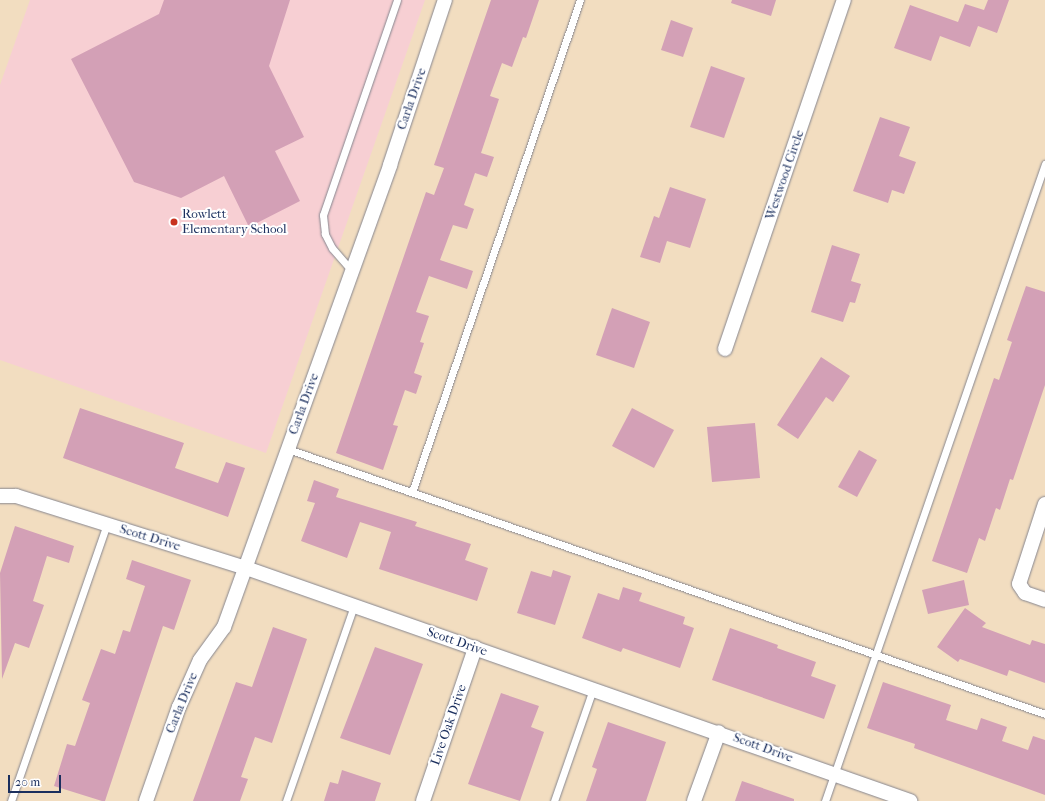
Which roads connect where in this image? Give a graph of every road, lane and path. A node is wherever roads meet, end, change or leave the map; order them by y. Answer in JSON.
{"nodes":[{"id":1,"x":397,"y":0,"type":"edge"},
{"id":2,"x":445,"y":0,"type":"edge"},
{"id":3,"x":580,"y":0,"type":"edge"},
{"id":4,"x":844,"y":0,"type":"edge"},
{"id":5,"x":1045,"y":164,"type":"edge"},
{"id":6,"x":352,"y":271,"type":"junction"},
{"id":7,"x":725,"y":349,"type":"dead end"},
{"id":8,"x":288,"y":449,"type":"junction"},
{"id":9,"x":412,"y":492,"type":"junction"},
{"id":10,"x":0,"y":496,"type":"edge"},
{"id":11,"x":1045,"y":504,"type":"edge"},
{"id":12,"x":108,"y":524,"type":"junction"},
{"id":13,"x":246,"y":568,"type":"junction"},
{"id":14,"x":1045,"y":600,"type":"edge"},
{"id":15,"x":354,"y":606,"type":"junction"},
{"id":16,"x":475,"y":648,"type":"junction"},
{"id":17,"x":876,"y":653,"type":"junction"},
{"id":18,"x":593,"y":689,"type":"junction"},
{"id":19,"x":1045,"y":714,"type":"edge"},
{"id":20,"x":719,"y":732,"type":"junction"},
{"id":21,"x":834,"y":774,"type":"junction"},
{"id":22,"x":11,"y":801,"type":"edge"},
{"id":23,"x":146,"y":801,"type":"edge"},
{"id":24,"x":286,"y":801,"type":"edge"},
{"id":25,"x":422,"y":801,"type":"edge"},
{"id":26,"x":554,"y":801,"type":"edge"},
{"id":27,"x":694,"y":801,"type":"edge"},
{"id":28,"x":825,"y":801,"type":"edge"},
{"id":29,"x":910,"y":801,"type":"edge"}],
"edges":[{"from":1,"to":6,"type":"lane"},
{"from":2,"to":6,"type":"street","name":"Carla Drive"},
{"from":3,"to":9,"type":"lane"},
{"from":4,"to":7,"type":"street","name":"Westwood Circle"},
{"from":5,"to":17,"type":"lane"},
{"from":6,"to":8,"type":"street","name":"Carla Drive"},
{"from":8,"to":9,"type":"lane"},
{"from":8,"to":13,"type":"street","name":"Carla Drive"},
{"from":9,"to":17,"type":"lane"},
{"from":10,"to":12,"type":"street","name":"Scott Drive"},
{"from":11,"to":14,"type":"street"},
{"from":12,"to":13,"type":"street","name":"Scott Drive"},
{"from":12,"to":22,"type":"lane"},
{"from":13,"to":15,"type":"street","name":"Scott Drive"},
{"from":13,"to":23,"type":"street","name":"Carla Drive"},
{"from":15,"to":16,"type":"street","name":"Scott Drive"},
{"from":15,"to":24,"type":"lane"},
{"from":16,"to":18,"type":"street","name":"Scott Drive"},
{"from":16,"to":25,"type":"street","name":"Live Oak Drive"},
{"from":17,"to":19,"type":"lane"},
{"from":17,"to":21,"type":"lane"},
{"from":18,"to":20,"type":"street","name":"Scott Drive"},
{"from":18,"to":26,"type":"lane"},
{"from":20,"to":21,"type":"street","name":"Scott Drive"},
{"from":20,"to":27,"type":"street"},
{"from":21,"to":28,"type":"lane"},
{"from":21,"to":29,"type":"street","name":"Scott Drive"}]}
